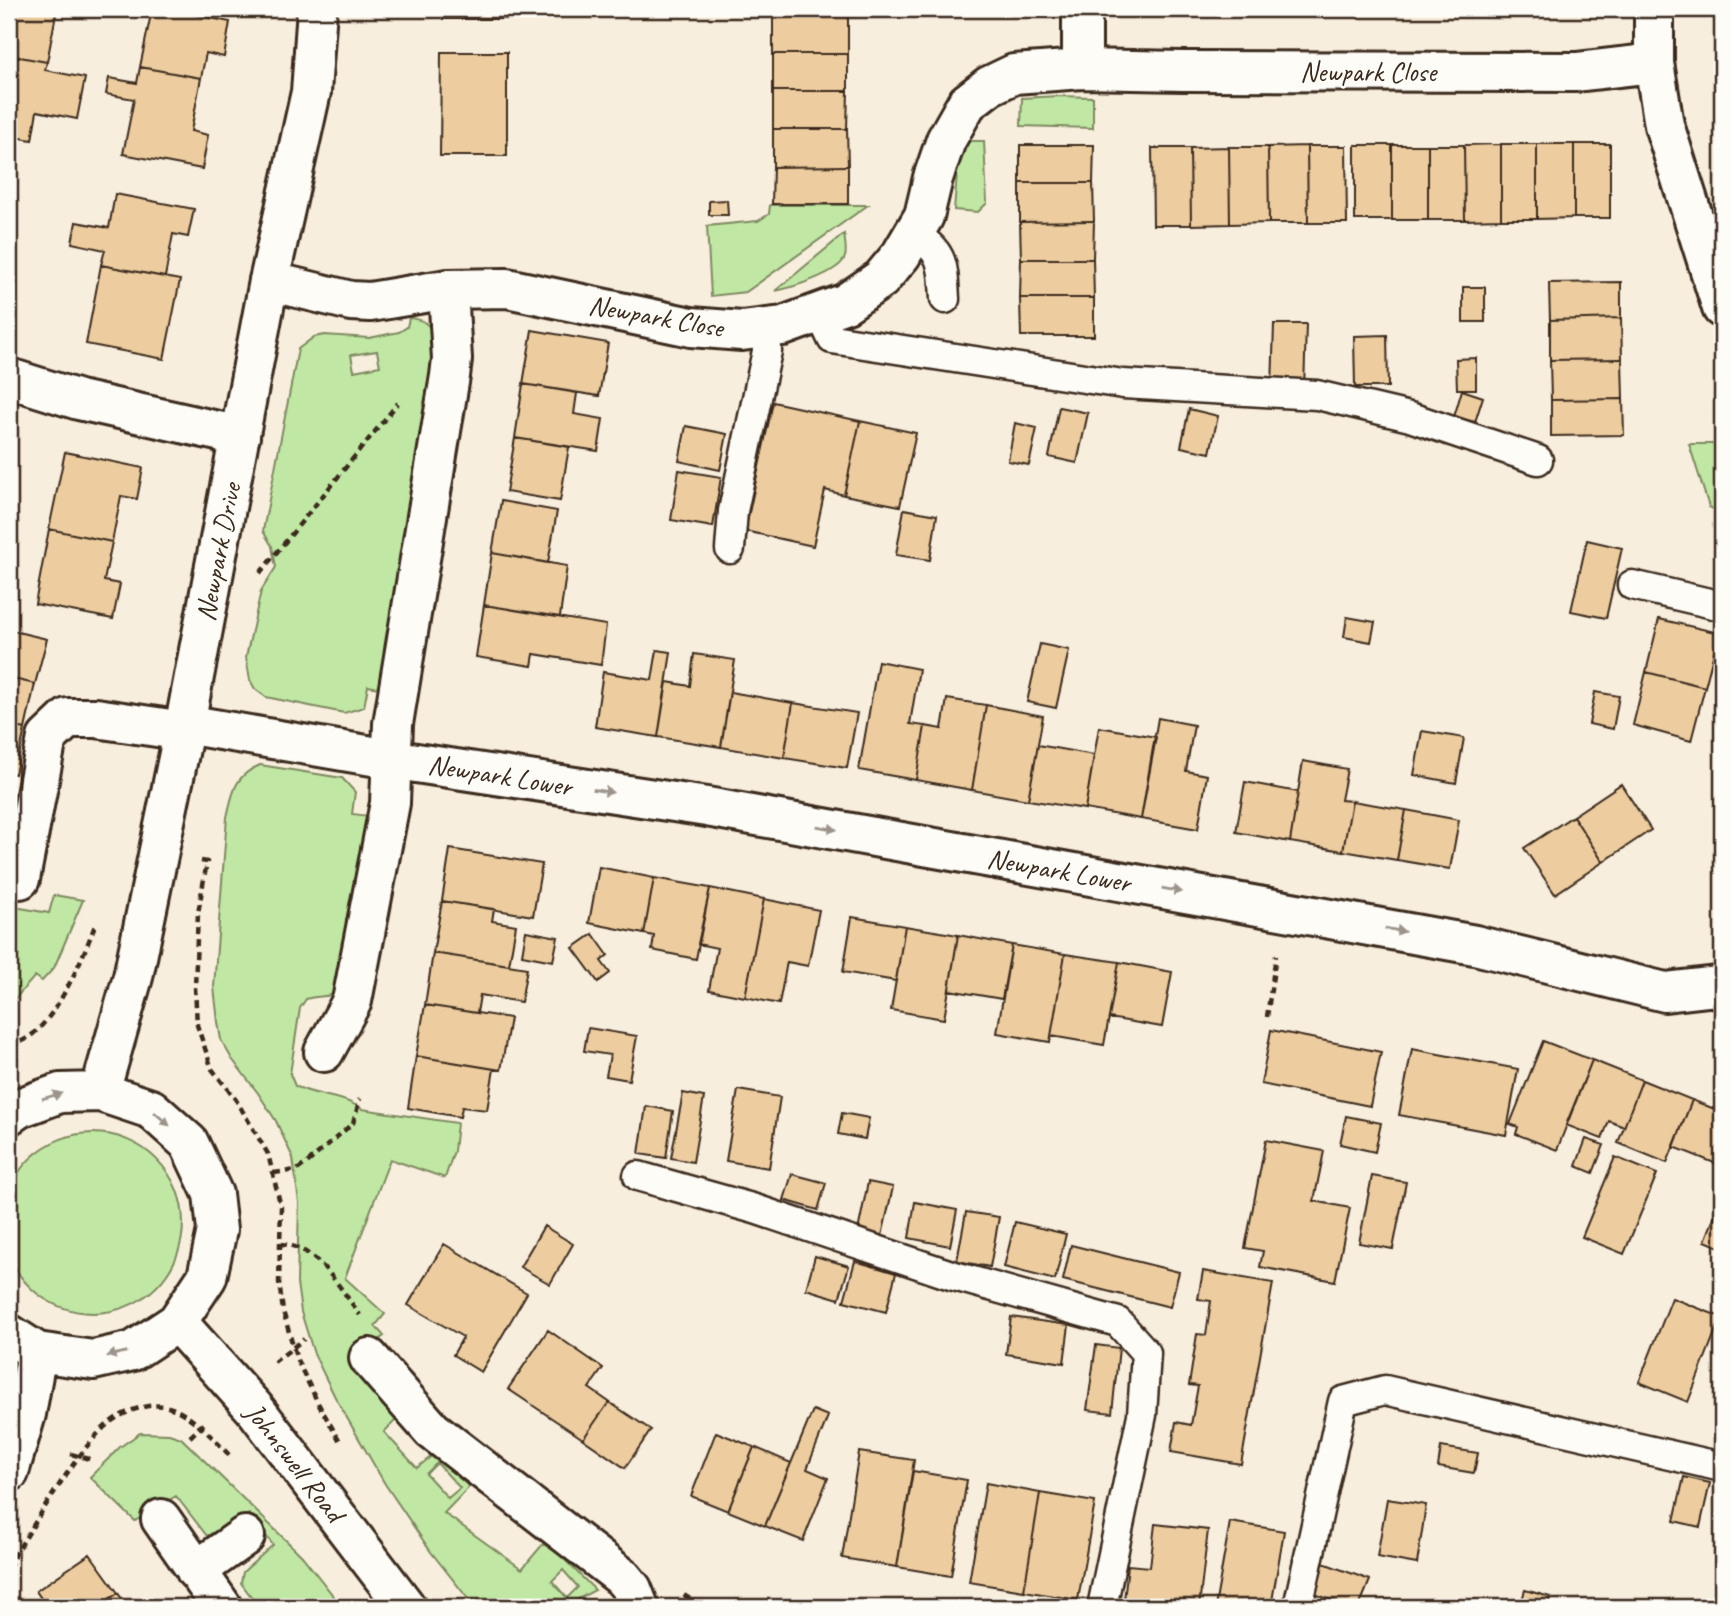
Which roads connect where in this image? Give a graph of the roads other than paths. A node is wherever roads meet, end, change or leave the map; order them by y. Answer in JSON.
{"nodes":[{"id":1,"x":317,"y":9,"type":"edge"},
{"id":2,"x":1082,"y":9,"type":"edge"},
{"id":3,"x":1654,"y":9,"type":"edge"},
{"id":4,"x":1654,"y":63,"type":"junction"},
{"id":5,"x":1082,"y":69,"type":"junction"},
{"id":6,"x":914,"y":234,"type":"junction"},
{"id":7,"x":269,"y":281,"type":"junction"},
{"id":8,"x":448,"y":289,"type":"junction"},
{"id":9,"x":945,"y":299,"type":"dead end"},
{"id":10,"x":1722,"y":308,"type":"edge"},
{"id":11,"x":820,"y":313,"type":"junction"},
{"id":12,"x":766,"y":328,"type":"junction"},
{"id":13,"x":9,"y":378,"type":"edge"},
{"id":14,"x":240,"y":436,"type":"junction"},
{"id":15,"x":1538,"y":460,"type":"dead end"},
{"id":16,"x":730,"y":549,"type":"dead end"},
{"id":17,"x":1632,"y":585,"type":"dead end"},
{"id":18,"x":1722,"y":606,"type":"edge"},
{"id":19,"x":184,"y":727,"type":"junction"},
{"id":20,"x":390,"y":759,"type":"junction"},
{"id":21,"x":20,"y":879,"type":"dead end"},
{"id":22,"x":1721,"y":983,"type":"edge"},
{"id":23,"x":324,"y":1052,"type":"dead end"},
{"id":24,"x":100,"y":1092,"type":"junction"},
{"id":25,"x":9,"y":1115,"type":"edge"},
{"id":26,"x":638,"y":1176,"type":"dead end"},
{"id":27,"x":177,"y":1322,"type":"junction"},
{"id":28,"x":23,"y":1343,"type":"edge"},
{"id":29,"x":369,"y":1358,"type":"road end"},
{"id":30,"x":1722,"y":1467,"type":"edge"},
{"id":31,"x":9,"y":1472,"type":"edge"},
{"id":32,"x":161,"y":1519,"type":"dead end"},
{"id":33,"x":245,"y":1536,"type":"dead end"},
{"id":34,"x":196,"y":1571,"type":"junction"},
{"id":35,"x":222,"y":1607,"type":"edge"},
{"id":36,"x":406,"y":1607,"type":"edge"},
{"id":37,"x":639,"y":1607,"type":"edge"},
{"id":38,"x":1102,"y":1607,"type":"edge"},
{"id":39,"x":1298,"y":1607,"type":"edge"}],
"edges":[{"from":1,"to":7,"type":"street","name":"Newpark Drive"},
{"from":2,"to":5,"type":"street"},
{"from":3,"to":4,"type":"street"},
{"from":4,"to":5,"type":"street","name":"Newpark Close"},
{"from":4,"to":10,"type":"street"},
{"from":5,"to":6,"type":"street","name":"Newpark Close"},
{"from":6,"to":9,"type":"lane"},
{"from":6,"to":11,"type":"street","name":"Newpark Close"},
{"from":7,"to":8,"type":"street","name":"Newpark Close"},
{"from":7,"to":14,"type":"street","name":"Newpark Drive"},
{"from":8,"to":12,"type":"street","name":"Newpark Close"},
{"from":8,"to":20,"type":"street","name":"Newpark Lower"},
{"from":11,"to":12,"type":"street","name":"Newpark Close"},
{"from":11,"to":15,"type":"lane"},
{"from":12,"to":16,"type":"lane"},
{"from":13,"to":14,"type":"street"},
{"from":14,"to":19,"type":"street","name":"Newpark Drive"},
{"from":17,"to":18,"type":"lane"},
{"from":19,"to":20,"type":"street","name":"Newpark Lower"},
{"from":19,"to":21,"type":"street","name":"Newpark Lower"},
{"from":19,"to":24,"type":"street","name":"Newpark Drive"},
{"from":20,"to":22,"type":"street","name":"Newpark Lower","one_way":true},
{"from":20,"to":23,"type":"street","name":"Newpark Lower"},
{"from":25,"to":24,"type":"street","one_way":true},
{"from":24,"to":27,"type":"street","one_way":true},
{"from":26,"to":38,"type":"lane"},
{"from":27,"to":28,"type":"street","one_way":true},
{"from":27,"to":36,"type":"street","name":"Johnswell Road"},
{"from":28,"to":31,"type":"street"},
{"from":29,"to":37,"type":"street"},
{"from":30,"to":39,"type":"lane"},
{"from":32,"to":34,"type":"street"},
{"from":33,"to":34,"type":"street"},
{"from":34,"to":35,"type":"street"}]}
